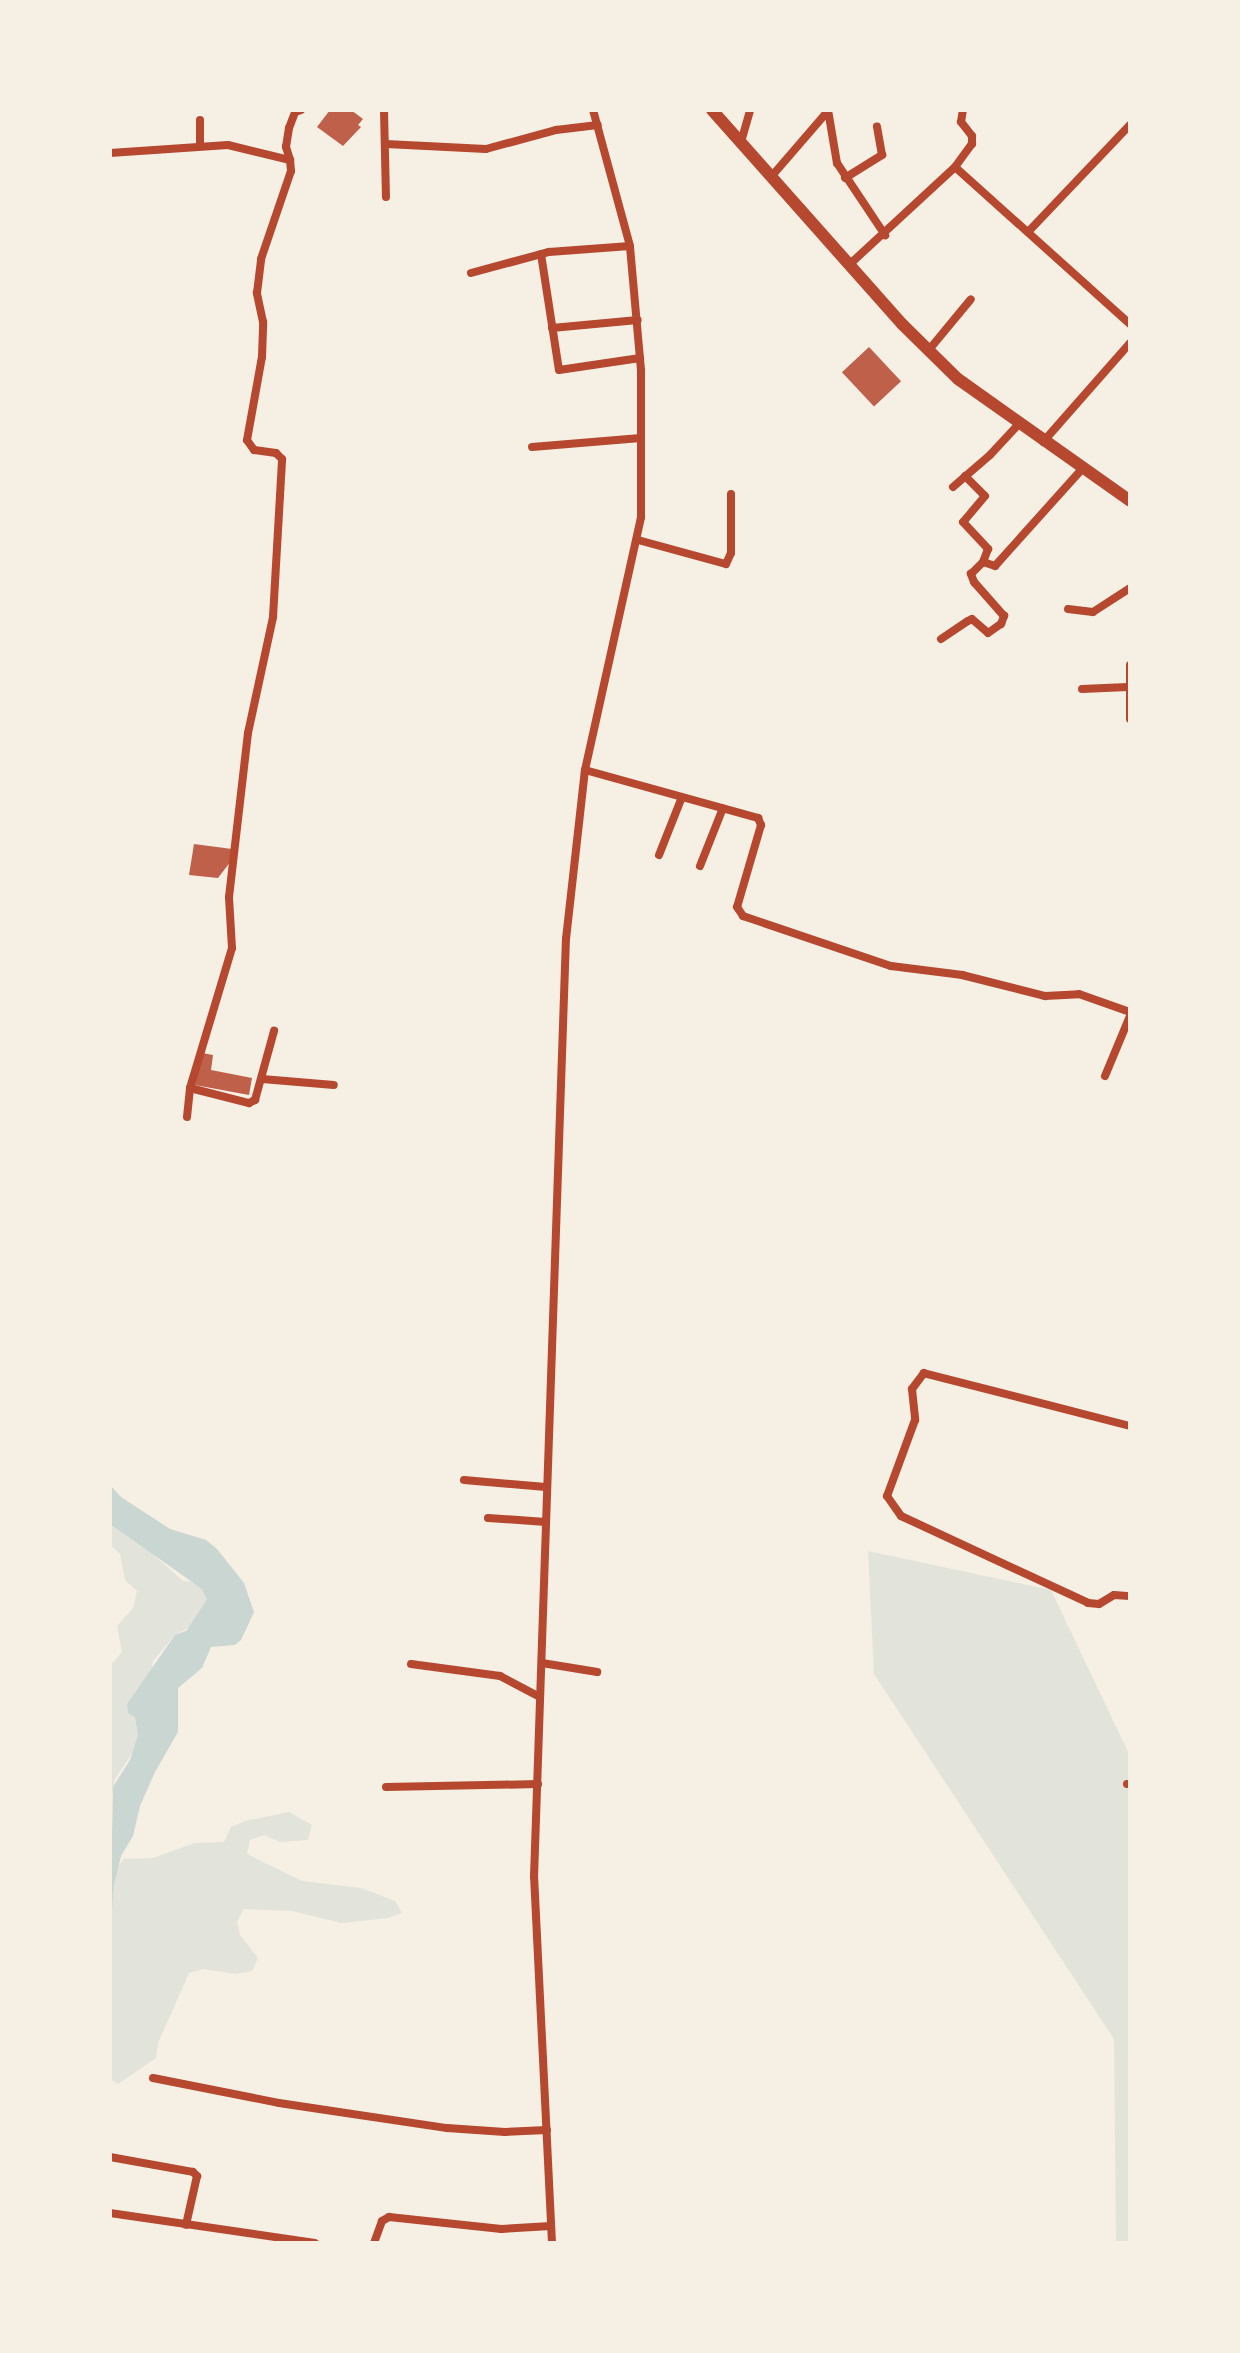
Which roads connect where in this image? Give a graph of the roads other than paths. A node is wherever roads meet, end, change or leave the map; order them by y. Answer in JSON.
{"nodes":[{"id":1,"x":301,"y":110,"type":"edge"},
{"id":2,"x":384,"y":110,"type":"edge"},
{"id":3,"x":593,"y":110,"type":"edge"},
{"id":4,"x":712,"y":110,"type":"edge"},
{"id":5,"x":750,"y":110,"type":"edge"},
{"id":6,"x":828,"y":110,"type":"edge"},
{"id":7,"x":963,"y":110,"type":"edge"},
{"id":8,"x":200,"y":120,"type":"dead end"},
{"id":9,"x":598,"y":125,"type":"junction"},
{"id":10,"x":1130,"y":125,"type":"edge"},
{"id":11,"x":877,"y":126,"type":"dead end"},
{"id":12,"x":741,"y":142,"type":"junction"},
{"id":13,"x":386,"y":144,"type":"junction"},
{"id":14,"x":200,"y":145,"type":"junction"},
{"id":15,"x":110,"y":153,"type":"edge"},
{"id":16,"x":290,"y":160,"type":"junction"},
{"id":17,"x":955,"y":167,"type":"junction"},
{"id":18,"x":771,"y":177,"type":"junction"},
{"id":19,"x":845,"y":178,"type":"junction"},
{"id":20,"x":386,"y":197,"type":"dead end"},
{"id":21,"x":1028,"y":232,"type":"junction"},
{"id":22,"x":885,"y":235,"type":"junction"},
{"id":23,"x":630,"y":246,"type":"junction"},
{"id":24,"x":541,"y":254,"type":"junction"},
{"id":25,"x":850,"y":264,"type":"junction"},
{"id":26,"x":471,"y":273,"type":"dead end"},
{"id":27,"x":971,"y":299,"type":"dead end"},
{"id":28,"x":638,"y":320,"type":"junction"},
{"id":29,"x":1130,"y":324,"type":"edge"},
{"id":30,"x":552,"y":328,"type":"junction"},
{"id":31,"x":1130,"y":343,"type":"edge"},
{"id":32,"x":928,"y":351,"type":"junction"},
{"id":33,"x":640,"y":358,"type":"junction"},
{"id":34,"x":1018,"y":425,"type":"junction"},
{"id":35,"x":641,"y":438,"type":"junction"},
{"id":36,"x":1043,"y":442,"type":"junction"},
{"id":37,"x":532,"y":447,"type":"dead end"},
{"id":38,"x":1081,"y":470,"type":"junction"},
{"id":39,"x":965,"y":476,"type":"junction"},
{"id":40,"x":953,"y":487,"type":"dead end"},
{"id":41,"x":731,"y":494,"type":"dead end"},
{"id":42,"x":1130,"y":501,"type":"edge"},
{"id":43,"x":638,"y":540,"type":"junction"},
{"id":44,"x":983,"y":562,"type":"junction"},
{"id":45,"x":1130,"y":588,"type":"edge"},
{"id":46,"x":1068,"y":609,"type":"dead end"},
{"id":47,"x":941,"y":639,"type":"dead end"},
{"id":48,"x":1130,"y":665,"type":"edge"},
{"id":49,"x":1128,"y":687,"type":"edge"},
{"id":50,"x":1082,"y":689,"type":"dead end"},
{"id":51,"x":1130,"y":719,"type":"edge"},
{"id":52,"x":585,"y":770,"type":"junction"},
{"id":53,"x":682,"y":797,"type":"junction"},
{"id":54,"x":723,"y":808,"type":"junction"},
{"id":55,"x":659,"y":855,"type":"dead end"},
{"id":56,"x":700,"y":866,"type":"dead end"},
{"id":57,"x":1130,"y":1014,"type":"edge"},
{"id":58,"x":274,"y":1031,"type":"dead end"},
{"id":59,"x":1105,"y":1076,"type":"dead end"},
{"id":60,"x":262,"y":1079,"type":"junction"},
{"id":61,"x":334,"y":1085,"type":"dead end"},
{"id":62,"x":190,"y":1088,"type":"junction"},
{"id":63,"x":187,"y":1117,"type":"dead end"},
{"id":64,"x":1130,"y":1426,"type":"edge"},
{"id":65,"x":464,"y":1480,"type":"dead end"},
{"id":66,"x":546,"y":1487,"type":"junction"},
{"id":67,"x":488,"y":1518,"type":"dead end"},
{"id":68,"x":546,"y":1522,"type":"junction"},
{"id":69,"x":1130,"y":1596,"type":"edge"},
{"id":70,"x":542,"y":1663,"type":"junction"},
{"id":71,"x":411,"y":1664,"type":"dead end"},
{"id":72,"x":597,"y":1672,"type":"dead end"},
{"id":73,"x":540,"y":1697,"type":"junction"},
{"id":74,"x":538,"y":1784,"type":"junction"},
{"id":75,"x":386,"y":1787,"type":"dead end"},
{"id":76,"x":153,"y":2078,"type":"dead end"},
{"id":77,"x":547,"y":2130,"type":"junction"},
{"id":78,"x":110,"y":2157,"type":"edge"},
{"id":79,"x":110,"y":2213,"type":"edge"},
{"id":80,"x":186,"y":2225,"type":"junction"},
{"id":81,"x":551,"y":2226,"type":"junction"},
{"id":82,"x":315,"y":2243,"type":"edge"},
{"id":83,"x":374,"y":2243,"type":"edge"},
{"id":84,"x":552,"y":2243,"type":"edge"}],
"edges":[{"from":1,"to":16,"type":"street"},
{"from":2,"to":13,"type":"street"},
{"from":3,"to":9,"type":"street"},
{"from":4,"to":12,"type":"highway"},
{"from":5,"to":12,"type":"street"},
{"from":6,"to":18,"type":"street"},
{"from":6,"to":19,"type":"street"},
{"from":7,"to":17,"type":"street"},
{"from":8,"to":14,"type":"street"},
{"from":9,"to":13,"type":"street"},
{"from":9,"to":23,"type":"street"},
{"from":10,"to":21,"type":"street"},
{"from":11,"to":19,"type":"street"},
{"from":12,"to":18,"type":"highway"},
{"from":13,"to":20,"type":"street"},
{"from":14,"to":15,"type":"street"},
{"from":14,"to":16,"type":"street"},
{"from":16,"to":62,"type":"street"},
{"from":17,"to":21,"type":"street"},
{"from":17,"to":22,"type":"street"},
{"from":18,"to":25,"type":"highway"},
{"from":19,"to":22,"type":"street"},
{"from":21,"to":29,"type":"street"},
{"from":22,"to":25,"type":"street"},
{"from":23,"to":24,"type":"street"},
{"from":23,"to":28,"type":"street"},
{"from":24,"to":26,"type":"street"},
{"from":24,"to":30,"type":"street"},
{"from":25,"to":32,"type":"highway"},
{"from":27,"to":32,"type":"street"},
{"from":28,"to":30,"type":"street"},
{"from":28,"to":33,"type":"street"},
{"from":30,"to":33,"type":"street"},
{"from":31,"to":36,"type":"street"},
{"from":32,"to":34,"type":"highway"},
{"from":33,"to":35,"type":"street"},
{"from":34,"to":36,"type":"highway"},
{"from":34,"to":39,"type":"street"},
{"from":35,"to":37,"type":"street"},
{"from":35,"to":43,"type":"street"},
{"from":36,"to":38,"type":"highway"},
{"from":38,"to":42,"type":"highway"},
{"from":38,"to":44,"type":"street"},
{"from":39,"to":40,"type":"street"},
{"from":39,"to":44,"type":"street"},
{"from":41,"to":43,"type":"street"},
{"from":43,"to":52,"type":"street"},
{"from":44,"to":47,"type":"street"},
{"from":45,"to":46,"type":"street"},
{"from":48,"to":49,"type":"street"},
{"from":49,"to":50,"type":"street"},
{"from":49,"to":51,"type":"street"},
{"from":52,"to":53,"type":"street"},
{"from":52,"to":66,"type":"street"},
{"from":53,"to":54,"type":"street"},
{"from":53,"to":55,"type":"street"},
{"from":54,"to":56,"type":"street"},
{"from":54,"to":57,"type":"street"},
{"from":57,"to":59,"type":"street"},
{"from":58,"to":60,"type":"street"},
{"from":60,"to":61,"type":"street"},
{"from":60,"to":62,"type":"street"},
{"from":62,"to":63,"type":"street"},
{"from":64,"to":69,"type":"street"},
{"from":65,"to":66,"type":"street"},
{"from":66,"to":68,"type":"street"},
{"from":67,"to":68,"type":"street"},
{"from":68,"to":70,"type":"street"},
{"from":70,"to":72,"type":"street"},
{"from":70,"to":73,"type":"street"},
{"from":71,"to":73,"type":"street"},
{"from":73,"to":74,"type":"street"},
{"from":74,"to":75,"type":"street"},
{"from":74,"to":77,"type":"street"},
{"from":76,"to":77,"type":"street"},
{"from":77,"to":81,"type":"street"},
{"from":78,"to":80,"type":"street"},
{"from":79,"to":80,"type":"street"},
{"from":80,"to":82,"type":"street"},
{"from":81,"to":83,"type":"street"},
{"from":81,"to":84,"type":"street"}]}
